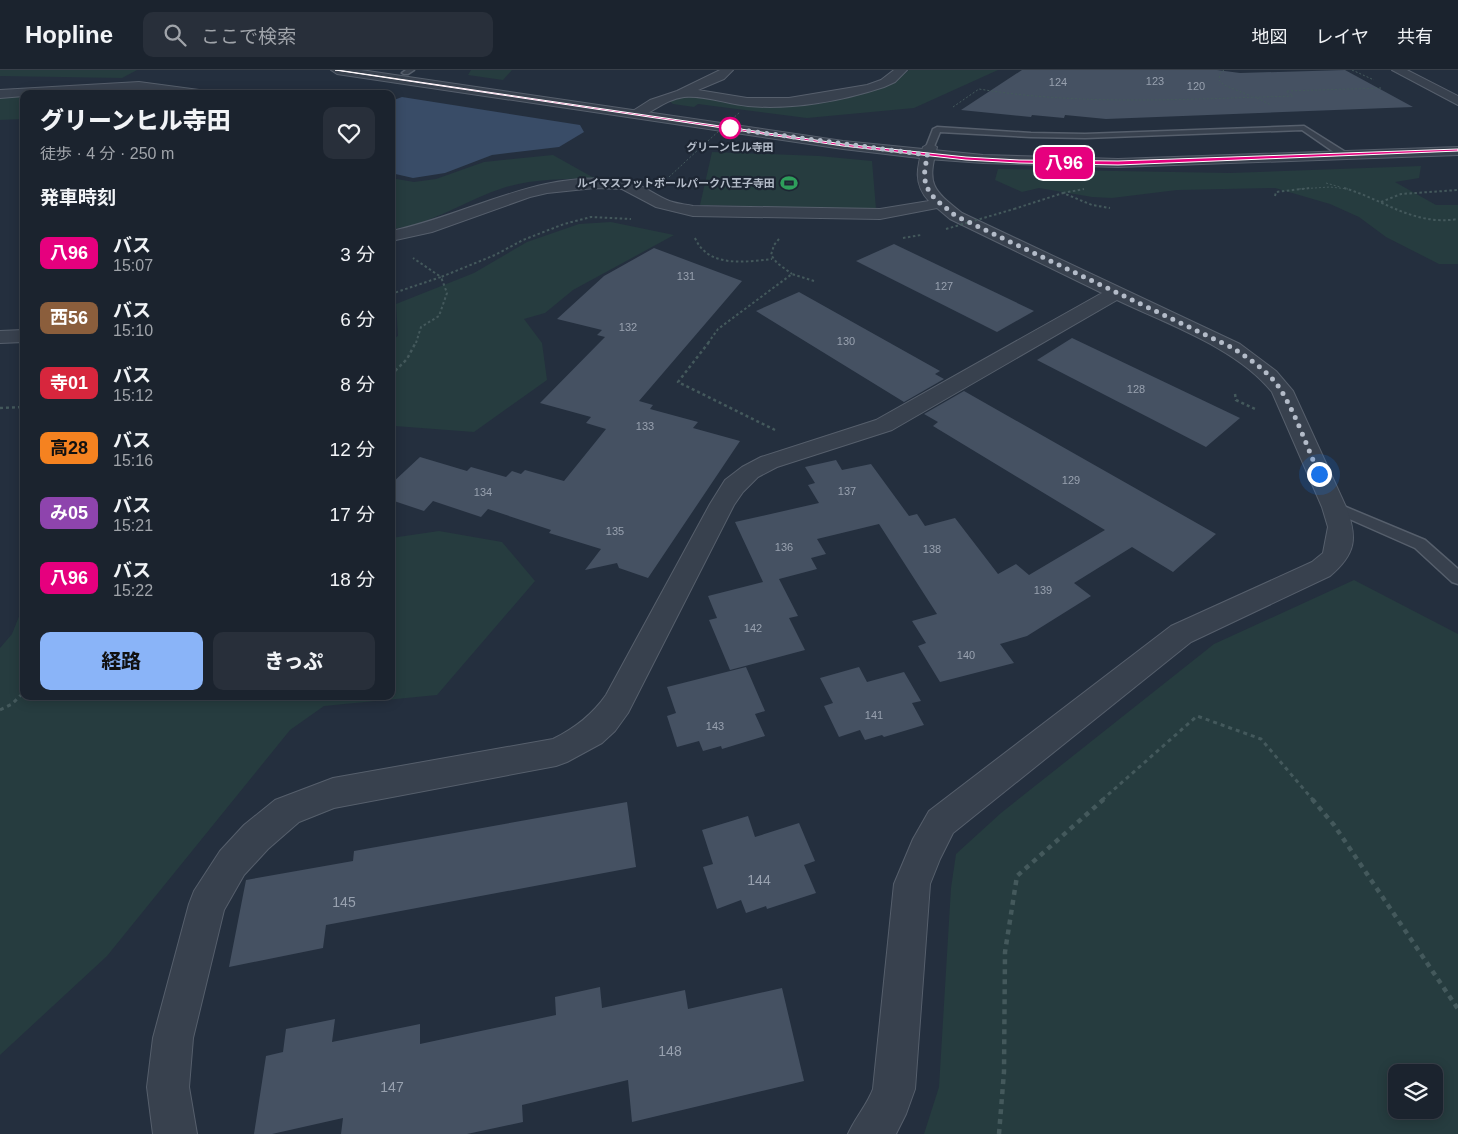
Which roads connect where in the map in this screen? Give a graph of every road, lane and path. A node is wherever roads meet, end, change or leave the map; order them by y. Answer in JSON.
{"nodes":[{"id":1,"x":337,"y":70,"type":"edge"},
{"id":2,"x":727,"y":70,"type":"edge"},
{"id":3,"x":902,"y":70,"type":"edge"},
{"id":4,"x":1224,"y":70,"type":"edge"},
{"id":5,"x":1398,"y":70,"type":"edge"},
{"id":6,"x":400,"y":73,"type":"edge"},
{"id":7,"x":376,"y":88,"type":"dead end"},
{"id":8,"x":1389,"y":88,"type":"dead end"},
{"id":9,"x":70,"y":90,"type":"edge"},
{"id":10,"x":169,"y":90,"type":"edge"},
{"id":11,"x":682,"y":92,"type":"junction"},
{"id":12,"x":20,"y":93,"type":"edge"},
{"id":13,"x":0,"y":94,"type":"edge"},
{"id":14,"x":1254,"y":97,"type":"junction"},
{"id":15,"x":1458,"y":101,"type":"edge"},
{"id":16,"x":640,"y":111,"type":"junction"},
{"id":17,"x":740,"y":112,"type":"dead end"},
{"id":18,"x":1304,"y":128,"type":"junction"},
{"id":19,"x":937,"y":129,"type":"junction"},
{"id":20,"x":1458,"y":142,"type":"edge"},
{"id":21,"x":1331,"y":146,"type":"junction"},
{"id":22,"x":929,"y":151,"type":"junction"},
{"id":23,"x":1458,"y":151,"type":"edge"},
{"id":24,"x":1344,"y":155,"type":"junction"},
{"id":25,"x":667,"y":179,"type":"dead end"},
{"id":26,"x":1458,"y":190,"type":"edge"},
{"id":27,"x":1275,"y":196,"type":"dead end"},
{"id":28,"x":1380,"y":202,"type":"junction"},
{"id":29,"x":940,"y":203,"type":"junction"},
{"id":30,"x":1110,"y":208,"type":"dead end"},
{"id":31,"x":635,"y":219,"type":"dead end"},
{"id":32,"x":1458,"y":219,"type":"edge"},
{"id":33,"x":946,"y":229,"type":"dead end"},
{"id":34,"x":395,"y":235,"type":"edge"},
{"id":35,"x":695,"y":235,"type":"dead end"},
{"id":36,"x":784,"y":237,"type":"dead end"},
{"id":37,"x":413,"y":257,"type":"dead end"},
{"id":38,"x":772,"y":259,"type":"junction"},
{"id":39,"x":792,"y":274,"type":"junction"},
{"id":40,"x":441,"y":277,"type":"junction"},
{"id":41,"x":814,"y":281,"type":"dead end"},
{"id":42,"x":395,"y":293,"type":"edge"},
{"id":43,"x":1115,"y":293,"type":"junction"},
{"id":44,"x":20,"y":336,"type":"edge"},
{"id":45,"x":0,"y":337,"type":"edge"},
{"id":46,"x":395,"y":372,"type":"edge"},
{"id":47,"x":1235,"y":394,"type":"dead end"},
{"id":48,"x":1236,"y":400,"type":"dead end"},
{"id":49,"x":20,"y":407,"type":"edge"},
{"id":50,"x":0,"y":408,"type":"edge"},
{"id":51,"x":812,"y":448,"type":"junction"},
{"id":52,"x":1334,"y":506,"type":"junction"},
{"id":53,"x":1458,"y":578,"type":"edge"},
{"id":54,"x":20,"y":696,"type":"edge"},
{"id":55,"x":0,"y":710,"type":"edge"},
{"id":56,"x":1458,"y":1008,"type":"edge"},
{"id":57,"x":175,"y":1134,"type":"edge"},
{"id":58,"x":870,"y":1134,"type":"edge"},
{"id":59,"x":999,"y":1134,"type":"edge"}],
"edges":[{"from":1,"to":6,"type":"street"},
{"from":2,"to":11,"type":"street"},
{"from":3,"to":11,"type":"street"},
{"from":4,"to":14,"type":"path"},
{"from":5,"to":15,"type":"street"},
{"from":6,"to":7,"type":"street"},
{"from":6,"to":16,"type":"street"},
{"from":8,"to":14,"type":"path"},
{"from":9,"to":10,"type":"street"},
{"from":11,"to":16,"type":"street"},
{"from":12,"to":13,"type":"street"},
{"from":14,"to":18,"type":"path"},
{"from":14,"to":19,"type":"path"},
{"from":16,"to":22,"type":"street"},
{"from":17,"to":25,"type":"path","bridge":true},
{"from":18,"to":19,"type":"lane"},
{"from":18,"to":21,"type":"lane"},
{"from":19,"to":22,"type":"lane"},
{"from":20,"to":21,"type":"street"},
{"from":21,"to":22,"type":"street"},
{"from":21,"to":24,"type":"lane"},
{"from":22,"to":24,"type":"street"},
{"from":22,"to":29,"type":"street"},
{"from":23,"to":24,"type":"street"},
{"from":26,"to":28,"type":"path"},
{"from":27,"to":28,"type":"path"},
{"from":28,"to":32,"type":"path"},
{"from":29,"to":34,"type":"street"},
{"from":29,"to":43,"type":"street"},
{"from":30,"to":33,"type":"path","bridge":true},
{"from":31,"to":40,"type":"path"},
{"from":35,"to":38,"type":"path"},
{"from":36,"to":38,"type":"path"},
{"from":37,"to":40,"type":"path"},
{"from":38,"to":39,"type":"path"},
{"from":39,"to":41,"type":"path"},
{"from":39,"to":51,"type":"path"},
{"from":40,"to":42,"type":"path"},
{"from":40,"to":46,"type":"path"},
{"from":43,"to":51,"type":"street"},
{"from":43,"to":52,"type":"street"},
{"from":44,"to":45,"type":"street"},
{"from":47,"to":48,"type":"path"},
{"from":49,"to":50,"type":"path"},
{"from":51,"to":57,"type":"street"},
{"from":52,"to":53,"type":"lane"},
{"from":52,"to":58,"type":"street"},
{"from":54,"to":55,"type":"path"},
{"from":56,"to":59,"type":"path"}]}
